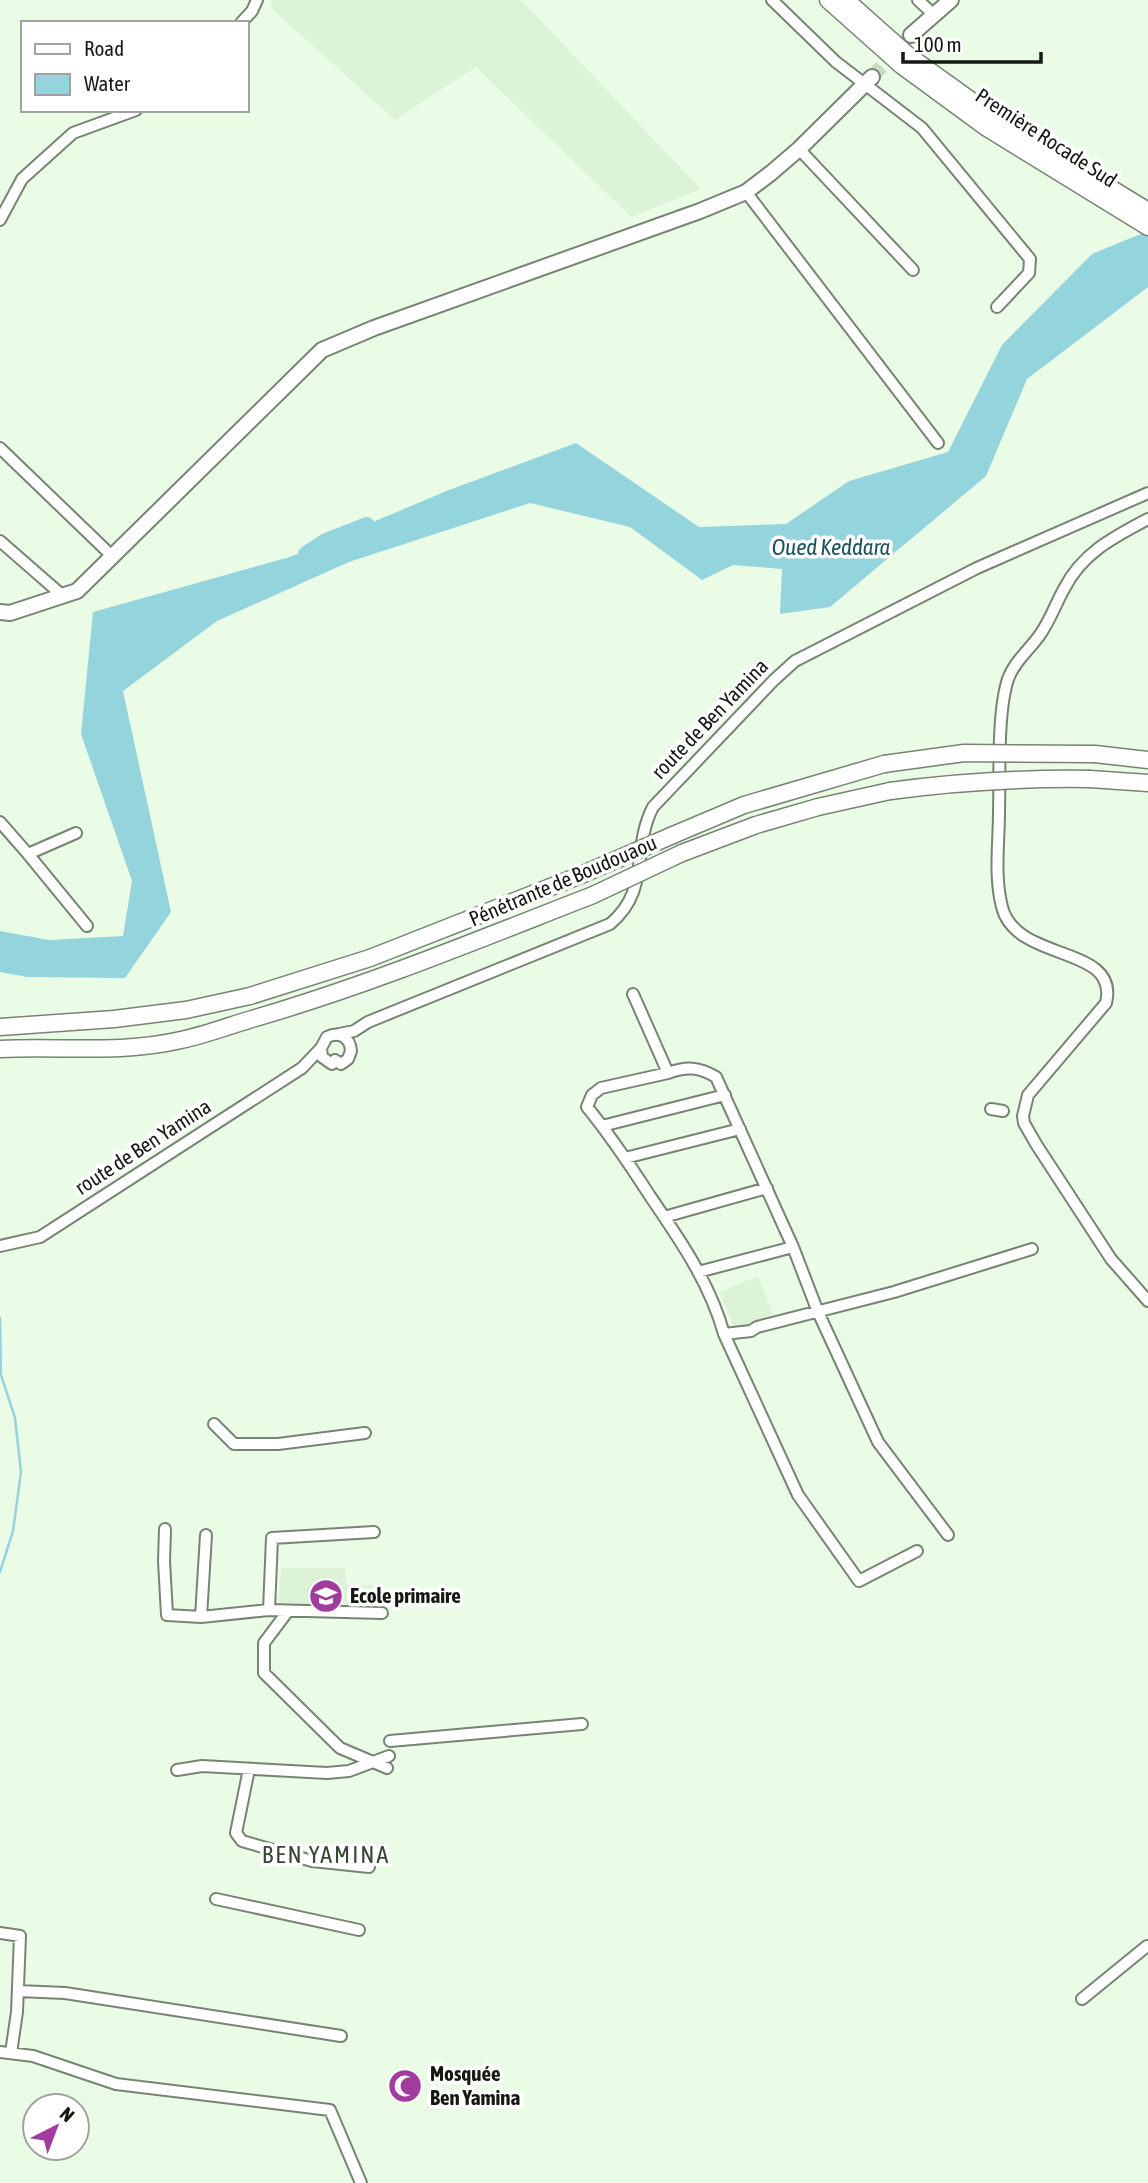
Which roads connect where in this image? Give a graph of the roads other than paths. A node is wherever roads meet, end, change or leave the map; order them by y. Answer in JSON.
{"nodes":[{"id":1,"x":244,"y":0,"type":"edge"},
{"id":2,"x":772,"y":0,"type":"edge"},
{"id":3,"x":828,"y":0,"type":"edge"},
{"id":4,"x":846,"y":0,"type":"edge"},
{"id":5,"x":918,"y":0,"type":"edge"},
{"id":6,"x":951,"y":0,"type":"edge"},
{"id":7,"x":255,"y":5,"type":"edge"},
{"id":8,"x":933,"y":14,"type":"junction"},
{"id":9,"x":243,"y":21,"type":"edge"},
{"id":10,"x":911,"y":35,"type":"tunnel mouth"},
{"id":11,"x":868,"y":81,"type":"junction"},
{"id":12,"x":131,"y":112,"type":"edge"},
{"id":13,"x":799,"y":149,"type":"junction"},
{"id":14,"x":746,"y":192,"type":"junction"},
{"id":15,"x":0,"y":220,"type":"edge"},
{"id":16,"x":1145,"y":220,"type":"edge"},
{"id":17,"x":913,"y":270,"type":"dead end"},
{"id":18,"x":997,"y":307,"type":"dead end"},
{"id":19,"x":937,"y":443,"type":"dead end"},
{"id":20,"x":0,"y":447,"type":"edge"},
{"id":21,"x":1148,"y":493,"type":"edge"},
{"id":22,"x":1148,"y":519,"type":"edge"},
{"id":23,"x":0,"y":541,"type":"edge"},
{"id":24,"x":112,"y":556,"type":"junction"},
{"id":25,"x":63,"y":596,"type":"junction"},
{"id":26,"x":0,"y":612,"type":"edge"},
{"id":27,"x":1148,"y":760,"type":"edge"},
{"id":28,"x":1148,"y":783,"type":"edge"},
{"id":29,"x":0,"y":822,"type":"edge"},
{"id":30,"x":76,"y":833,"type":"dead end"},
{"id":31,"x":28,"y":854,"type":"junction"},
{"id":32,"x":87,"y":926,"type":"dead end"},
{"id":33,"x":633,"y":994,"type":"dead end"},
{"id":34,"x":368,"y":1022,"type":"junction"},
{"id":35,"x":0,"y":1027,"type":"edge"},
{"id":36,"x":339,"y":1034,"type":"junction"},
{"id":37,"x":351,"y":1047,"type":"junction"},
{"id":38,"x":320,"y":1048,"type":"junction"},
{"id":39,"x":0,"y":1049,"type":"edge"},
{"id":40,"x":328,"y":1062,"type":"junction"},
{"id":41,"x":302,"y":1068,"type":"junction"},
{"id":42,"x":668,"y":1073,"type":"junction"},
{"id":43,"x":725,"y":1096,"type":"junction"},
{"id":44,"x":991,"y":1109,"type":"dead end"},
{"id":45,"x":1003,"y":1111,"type":"dead end"},
{"id":46,"x":602,"y":1126,"type":"junction"},
{"id":47,"x":740,"y":1129,"type":"junction"},
{"id":48,"x":625,"y":1158,"type":"junction"},
{"id":49,"x":767,"y":1188,"type":"junction"},
{"id":50,"x":664,"y":1217,"type":"junction"},
{"id":51,"x":0,"y":1246,"type":"edge"},
{"id":52,"x":793,"y":1247,"type":"junction"},
{"id":53,"x":1032,"y":1249,"type":"dead end"},
{"id":54,"x":698,"y":1272,"type":"junction"},
{"id":55,"x":1148,"y":1301,"type":"edge"},
{"id":56,"x":818,"y":1312,"type":"junction"},
{"id":57,"x":724,"y":1334,"type":"junction"},
{"id":58,"x":214,"y":1424,"type":"dead end"},
{"id":59,"x":365,"y":1433,"type":"dead end"},
{"id":60,"x":165,"y":1529,"type":"dead end"},
{"id":61,"x":374,"y":1532,"type":"dead end"},
{"id":62,"x":206,"y":1535,"type":"dead end"},
{"id":63,"x":948,"y":1535,"type":"dead end"},
{"id":64,"x":917,"y":1551,"type":"dead end"},
{"id":65,"x":269,"y":1610,"type":"junction"},
{"id":66,"x":288,"y":1611,"type":"junction"},
{"id":67,"x":382,"y":1613,"type":"dead end"},
{"id":68,"x":201,"y":1617,"type":"junction"},
{"id":69,"x":582,"y":1724,"type":"dead end"},
{"id":70,"x":390,"y":1741,"type":"dead end"},
{"id":71,"x":371,"y":1762,"type":"junction"},
{"id":72,"x":388,"y":1762,"type":"dead end"},
{"id":73,"x":249,"y":1769,"type":"junction"},
{"id":74,"x":177,"y":1770,"type":"dead end"},
{"id":75,"x":369,"y":1867,"type":"dead end"},
{"id":76,"x":216,"y":1899,"type":"dead end"},
{"id":77,"x":359,"y":1930,"type":"dead end"},
{"id":78,"x":0,"y":1933,"type":"edge"},
{"id":79,"x":1147,"y":1946,"type":"edge"},
{"id":80,"x":18,"y":1991,"type":"junction"},
{"id":81,"x":1082,"y":1999,"type":"dead end"},
{"id":82,"x":341,"y":2036,"type":"dead end"},
{"id":83,"x":6,"y":2052,"type":"edge"},
{"id":84,"x":360,"y":2183,"type":"edge"}],
"edges":[{"from":1,"to":7,"type":"street"},
{"from":2,"to":11,"type":"street"},
{"from":3,"to":16,"type":"highway","name":"Première Rocade Sud"},
{"from":4,"to":16,"type":"highway","name":"Première Rocade Sud"},
{"from":5,"to":8,"type":"street"},
{"from":6,"to":8,"type":"main road"},
{"from":7,"to":9,"type":"street"},
{"from":8,"to":10,"type":"main road"},
{"from":11,"to":13,"type":"main road"},
{"from":11,"to":18,"type":"street"},
{"from":12,"to":15,"type":"street"},
{"from":13,"to":14,"type":"main road"},
{"from":13,"to":17,"type":"street"},
{"from":14,"to":19,"type":"street"},
{"from":14,"to":24,"type":"main road"},
{"from":20,"to":24,"type":"street"},
{"from":21,"to":34,"type":"street","name":"route de Ben Yamina"},
{"from":22,"to":55,"type":"street"},
{"from":23,"to":25,"type":"street"},
{"from":24,"to":25,"type":"main road"},
{"from":25,"to":26,"type":"main road"},
{"from":27,"to":35,"type":"highway","name":"Pénétrante de Boudouaou","bridge":true},
{"from":28,"to":39,"type":"highway","name":"Pénétrante de Boudouaou","bridge":true},
{"from":29,"to":31,"type":"street"},
{"from":30,"to":31,"type":"street"},
{"from":31,"to":32,"type":"street"},
{"from":33,"to":42,"type":"street"},
{"from":34,"to":36,"type":"street","name":"route de Ben Yamina"},
{"from":34,"to":37,"type":"street"},
{"from":36,"to":37,"type":"street"},
{"from":36,"to":38,"type":"street"},
{"from":37,"to":40,"type":"street"},
{"from":38,"to":40,"type":"street"},
{"from":38,"to":41,"type":"street","name":"route de Ben Yamina"},
{"from":40,"to":41,"type":"street","name":"route de Ben Yamina"},
{"from":41,"to":51,"type":"street","name":"route de Ben Yamina"},
{"from":42,"to":43,"type":"street"},
{"from":42,"to":46,"type":"street"},
{"from":43,"to":46,"type":"street"},
{"from":43,"to":47,"type":"street"},
{"from":44,"to":45,"type":"street"},
{"from":46,"to":48,"type":"street"},
{"from":47,"to":48,"type":"street"},
{"from":47,"to":49,"type":"street"},
{"from":48,"to":50,"type":"street"},
{"from":49,"to":50,"type":"street"},
{"from":49,"to":52,"type":"street"},
{"from":50,"to":54,"type":"street"},
{"from":52,"to":54,"type":"street"},
{"from":52,"to":56,"type":"street"},
{"from":53,"to":56,"type":"street"},
{"from":54,"to":57,"type":"street"},
{"from":56,"to":57,"type":"street"},
{"from":56,"to":63,"type":"street"},
{"from":57,"to":64,"type":"street"},
{"from":58,"to":59,"type":"street"},
{"from":60,"to":68,"type":"street"},
{"from":61,"to":65,"type":"street"},
{"from":62,"to":68,"type":"street"},
{"from":65,"to":66,"type":"street"},
{"from":65,"to":68,"type":"street"},
{"from":66,"to":67,"type":"street"},
{"from":66,"to":71,"type":"street"},
{"from":69,"to":70,"type":"street"},
{"from":71,"to":72,"type":"street"},
{"from":71,"to":73,"type":"street"},
{"from":73,"to":74,"type":"street"},
{"from":73,"to":75,"type":"street"},
{"from":76,"to":77,"type":"street"},
{"from":78,"to":80,"type":"street"},
{"from":79,"to":81,"type":"street"},
{"from":80,"to":82,"type":"street"},
{"from":80,"to":83,"type":"street"},
{"from":83,"to":84,"type":"street"}]}
